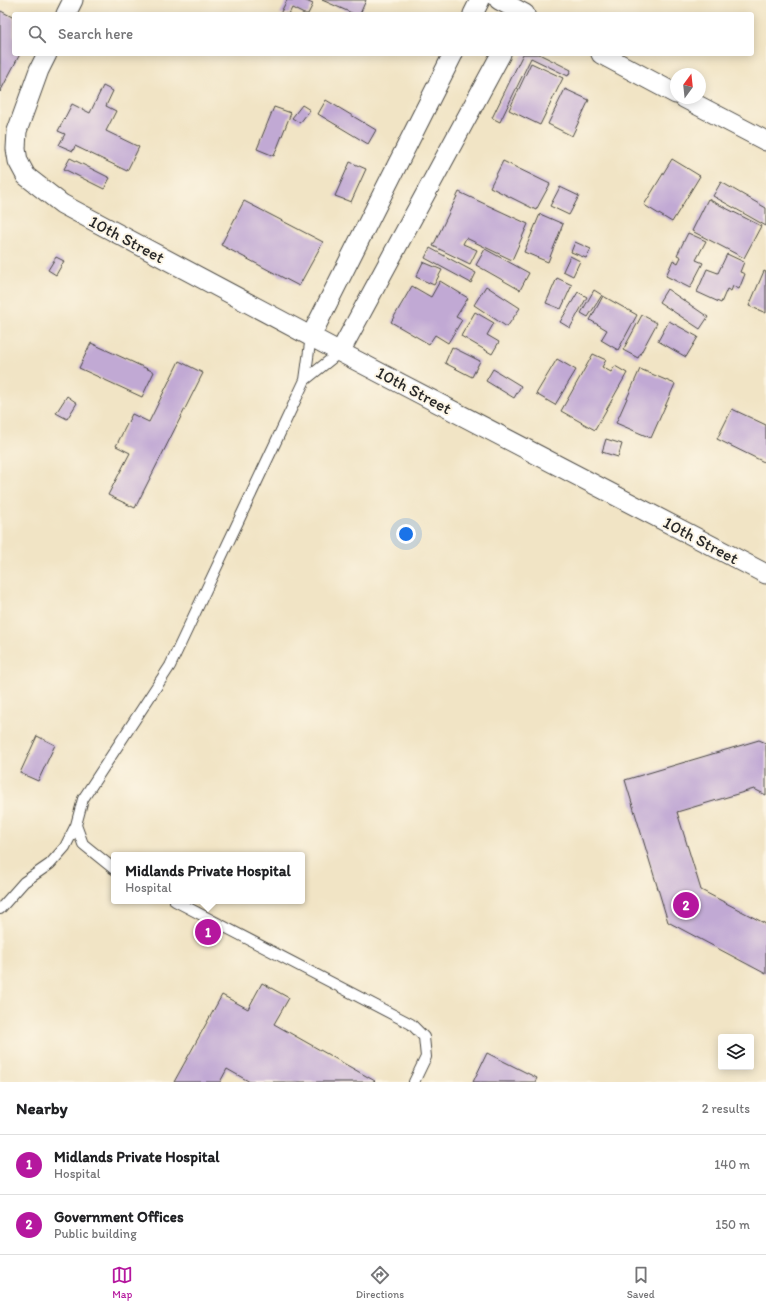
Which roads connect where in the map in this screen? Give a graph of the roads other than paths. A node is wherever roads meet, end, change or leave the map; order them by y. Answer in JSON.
{"nodes":[{"id":1,"x":73,"y":0,"type":"edge"},
{"id":2,"x":480,"y":0,"type":"edge"},
{"id":3,"x":499,"y":0,"type":"edge"},
{"id":4,"x":526,"y":10,"type":"edge"},
{"id":5,"x":67,"y":12,"type":"edge"},
{"id":6,"x":474,"y":12,"type":"edge"},
{"id":7,"x":45,"y":56,"type":"edge"},
{"id":8,"x":452,"y":56,"type":"edge"},
{"id":9,"x":500,"y":56,"type":"edge"},
{"id":10,"x":605,"y":56,"type":"edge"},
{"id":11,"x":670,"y":91,"type":"edge"},
{"id":12,"x":695,"y":104,"type":"edge"},
{"id":13,"x":766,"y":141,"type":"edge"},
{"id":14,"x":311,"y":336,"type":"junction"},
{"id":15,"x":340,"y":352,"type":"junction"},
{"id":16,"x":305,"y":380,"type":"junction"},
{"id":17,"x":766,"y":574,"type":"edge"},
{"id":18,"x":76,"y":825,"type":"junction"},
{"id":19,"x":111,"y":867,"type":"edge"},
{"id":20,"x":181,"y":904,"type":"edge"},
{"id":21,"x":0,"y":909,"type":"edge"},
{"id":22,"x":414,"y":1082,"type":"edge"}],
"edges":[{"from":1,"to":5,"type":"street"},
{"from":2,"to":6,"type":"street"},
{"from":3,"to":4,"type":"street"},
{"from":7,"to":14,"type":"street","name":"10th Street"},
{"from":8,"to":14,"type":"street"},
{"from":9,"to":15,"type":"street"},
{"from":10,"to":11,"type":"street"},
{"from":12,"to":13,"type":"street"},
{"from":14,"to":15,"type":"street","name":"10th Street"},
{"from":14,"to":16,"type":"lane"},
{"from":15,"to":16,"type":"lane"},
{"from":15,"to":17,"type":"street","name":"10th Street"},
{"from":16,"to":18,"type":"lane"},
{"from":18,"to":19,"type":"lane"},
{"from":18,"to":21,"type":"lane"},
{"from":20,"to":22,"type":"lane"}]}
